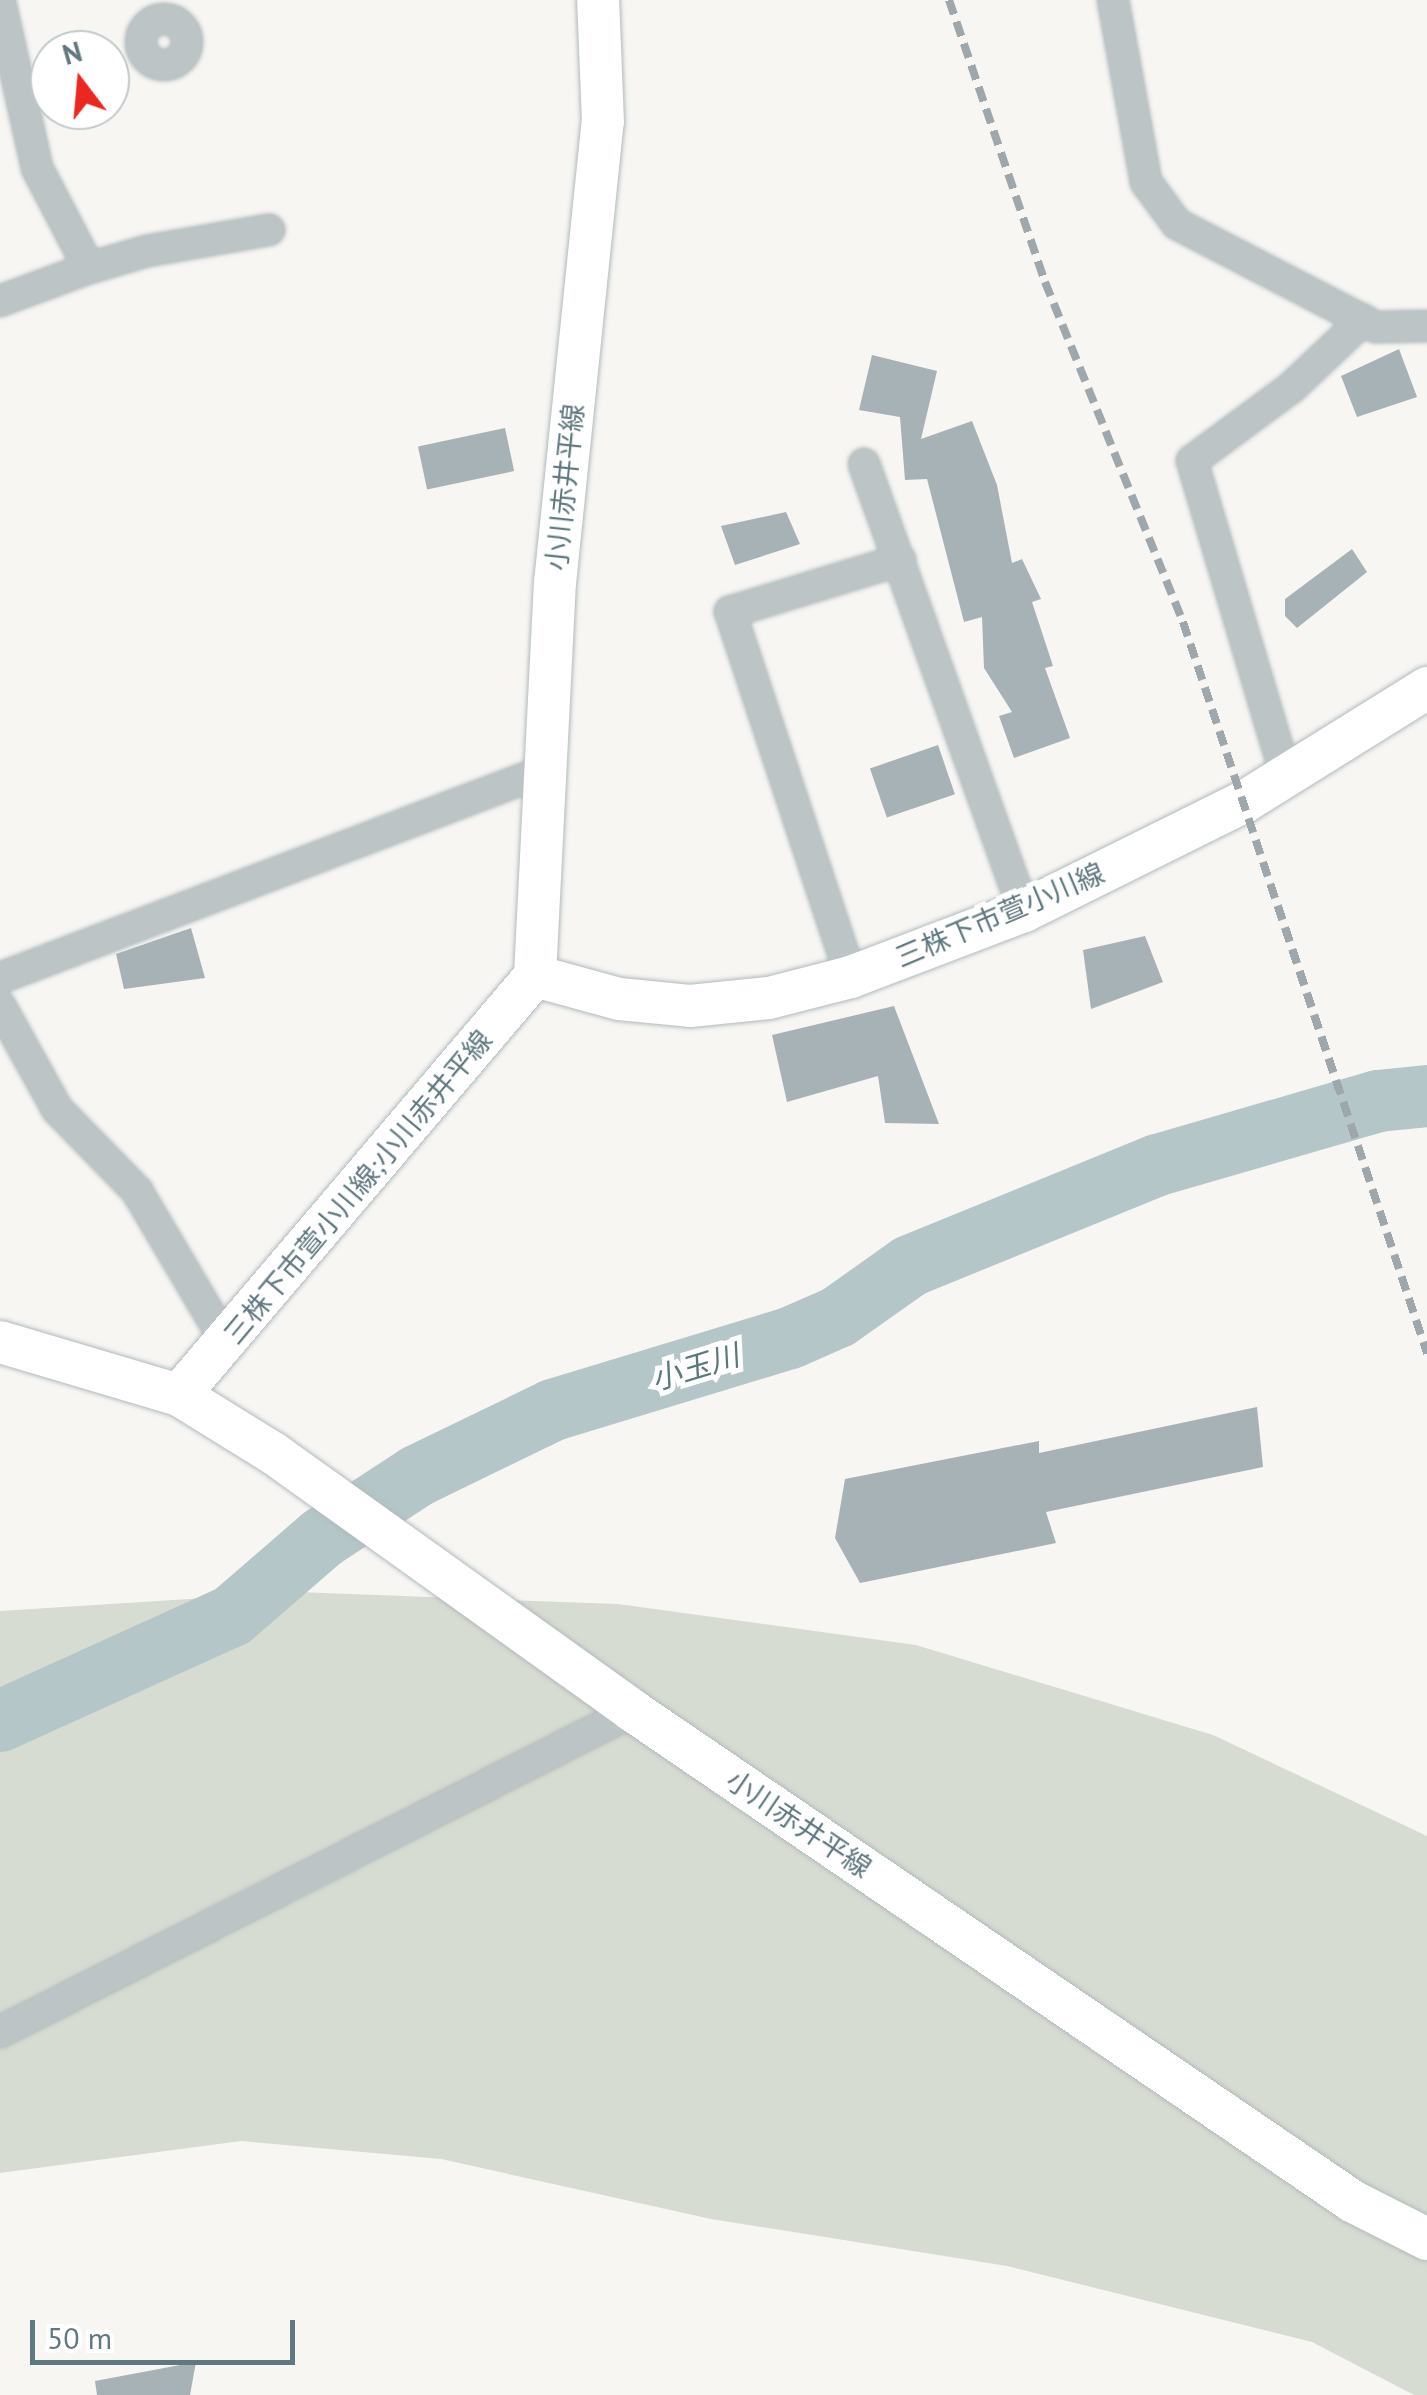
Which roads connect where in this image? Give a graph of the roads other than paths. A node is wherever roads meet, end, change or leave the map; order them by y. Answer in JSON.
{"nodes":[{"id":1,"x":598,"y":0,"type":"edge"},
{"id":2,"x":1113,"y":0,"type":"edge"},
{"id":3,"x":0,"y":2,"type":"edge"},
{"id":4,"x":269,"y":230,"type":"dead end"},
{"id":5,"x":89,"y":268,"type":"junction"},
{"id":6,"x":0,"y":301,"type":"edge"},
{"id":7,"x":1362,"y":320,"type":"junction"},
{"id":8,"x":1427,"y":326,"type":"edge"},
{"id":9,"x":864,"y":464,"type":"dead end"},
{"id":10,"x":900,"y":560,"type":"junction"},
{"id":11,"x":1427,"y":688,"type":"edge"},
{"id":12,"x":549,"y":768,"type":"junction"},
{"id":13,"x":1286,"y":776,"type":"junction"},
{"id":14,"x":1024,"y":911,"type":"junction"},
{"id":15,"x":535,"y":976,"type":"junction"},
{"id":16,"x":851,"y":977,"type":"junction"},
{"id":17,"x":0,"y":978,"type":"edge"},
{"id":18,"x":0,"y":1006,"type":"edge"},
{"id":19,"x":0,"y":1342,"type":"edge"},
{"id":20,"x":227,"y":1344,"type":"junction"},
{"id":21,"x":178,"y":1396,"type":"junction"},
{"id":22,"x":633,"y":1711,"type":"junction"},
{"id":23,"x":0,"y":2032,"type":"edge"},
{"id":24,"x":1427,"y":2239,"type":"edge"}],
"edges":[{"from":1,"to":12,"type":"main road","name":"小川赤井平線"},
{"from":2,"to":7,"type":"street"},
{"from":3,"to":5,"type":"street"},
{"from":4,"to":5,"type":"street"},
{"from":5,"to":6,"type":"street"},
{"from":7,"to":8,"type":"street"},
{"from":7,"to":13,"type":"street"},
{"from":9,"to":10,"type":"street"},
{"from":10,"to":14,"type":"street"},
{"from":10,"to":16,"type":"street"},
{"from":11,"to":13,"type":"main road","name":"三株下市萱小川線"},
{"from":12,"to":15,"type":"main road","name":"小川赤井平線"},
{"from":12,"to":17,"type":"street"},
{"from":13,"to":14,"type":"main road","name":"三株下市萱小川線"},
{"from":14,"to":16,"type":"main road","name":"三株下市萱小川線"},
{"from":15,"to":16,"type":"main road","name":"三株下市萱小川線"},
{"from":15,"to":20,"type":"main road","name":"三株下市萱小川線;小川赤井平線"},
{"from":18,"to":20,"type":"street"},
{"from":19,"to":21,"type":"main road"},
{"from":20,"to":21,"type":"main road","name":"三株下市萱小川線;小川赤井平線"},
{"from":21,"to":22,"type":"main road","name":"小川赤井平線"},
{"from":22,"to":23,"type":"street"},
{"from":22,"to":24,"type":"main road","name":"小川赤井平線"}]}
